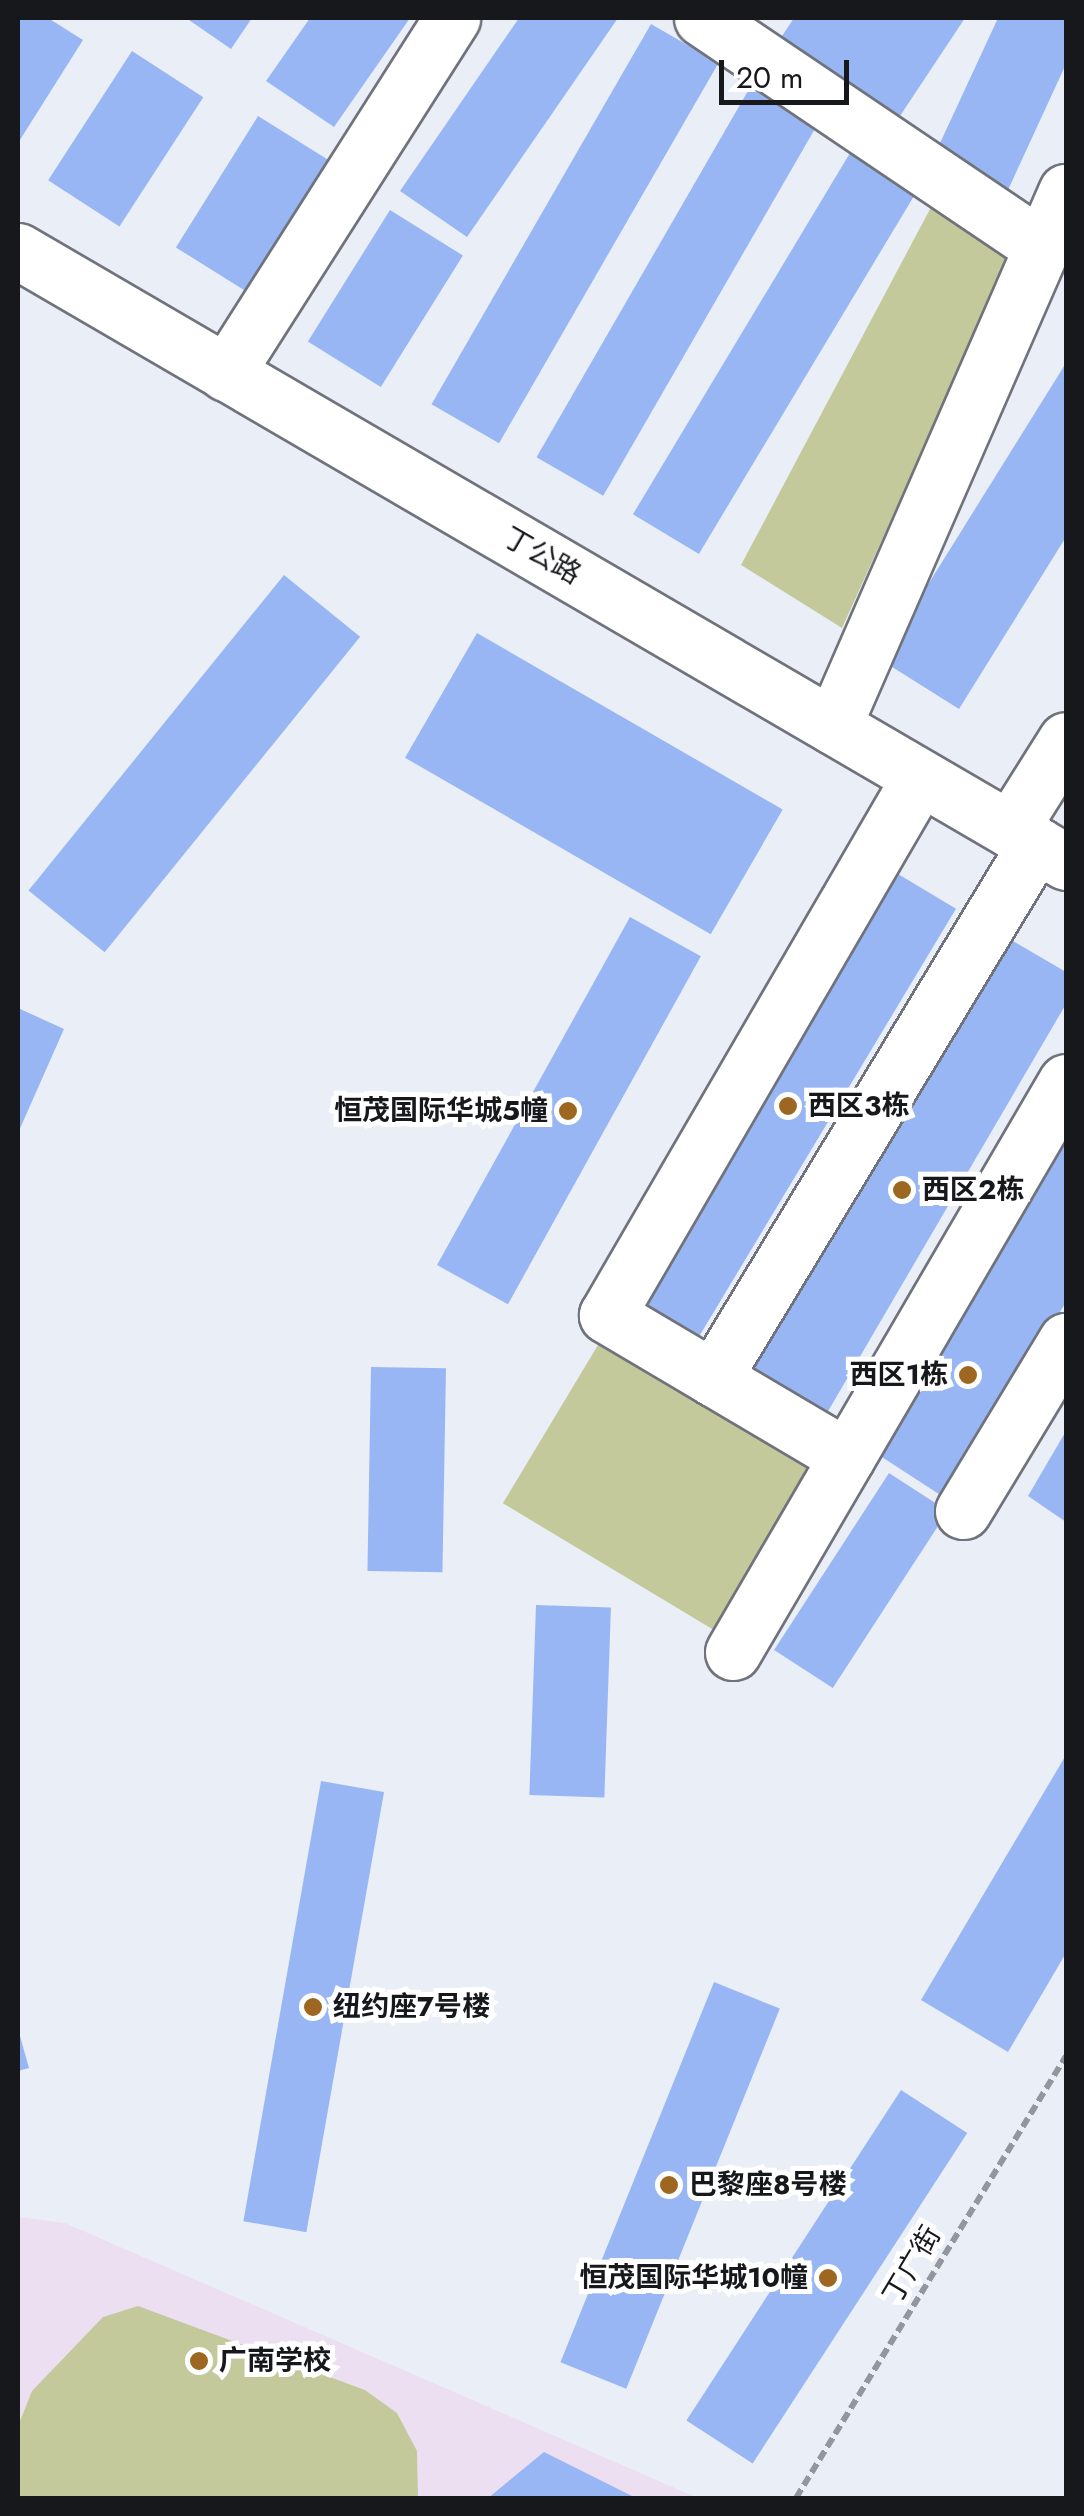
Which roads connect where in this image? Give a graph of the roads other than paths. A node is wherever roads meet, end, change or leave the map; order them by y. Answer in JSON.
{"nodes":[{"id":1,"x":452,"y":18,"type":"edge"},
{"id":2,"x":702,"y":18,"type":"edge"},
{"id":3,"x":1066,"y":192,"type":"edge"},
{"id":4,"x":1042,"y":248,"type":"junction"},
{"id":5,"x":18,"y":251,"type":"edge"},
{"id":6,"x":226,"y":373,"type":"junction"},
{"id":7,"x":833,"y":726,"type":"junction"},
{"id":8,"x":1066,"y":740,"type":"edge"},
{"id":9,"x":920,"y":777,"type":"junction"},
{"id":10,"x":1037,"y":845,"type":"edge"},
{"id":11,"x":1066,"y":1082,"type":"edge"},
{"id":12,"x":1066,"y":1341,"type":"edge"},
{"id":13,"x":713,"y":1378,"type":"junction"},
{"id":14,"x":847,"y":1457,"type":"junction"},
{"id":15,"x":963,"y":1511,"type":"dead end"},
{"id":16,"x":733,"y":1652,"type":"dead end"}],
"edges":[{"from":1,"to":6,"type":"street"},
{"from":2,"to":4,"type":"street"},
{"from":3,"to":4,"type":"street"},
{"from":4,"to":7,"type":"street"},
{"from":5,"to":6,"type":"street","name":"丁公路"},
{"from":6,"to":7,"type":"street","name":"丁公路"},
{"from":7,"to":9,"type":"street","name":"丁公路"},
{"from":8,"to":10,"type":"street"},
{"from":9,"to":10,"type":"street","name":"丁公路"},
{"from":9,"to":13,"type":"street"},
{"from":10,"to":13,"type":"street"},
{"from":11,"to":14,"type":"street"},
{"from":12,"to":15,"type":"street"},
{"from":13,"to":14,"type":"street"},
{"from":14,"to":16,"type":"street"}]}
